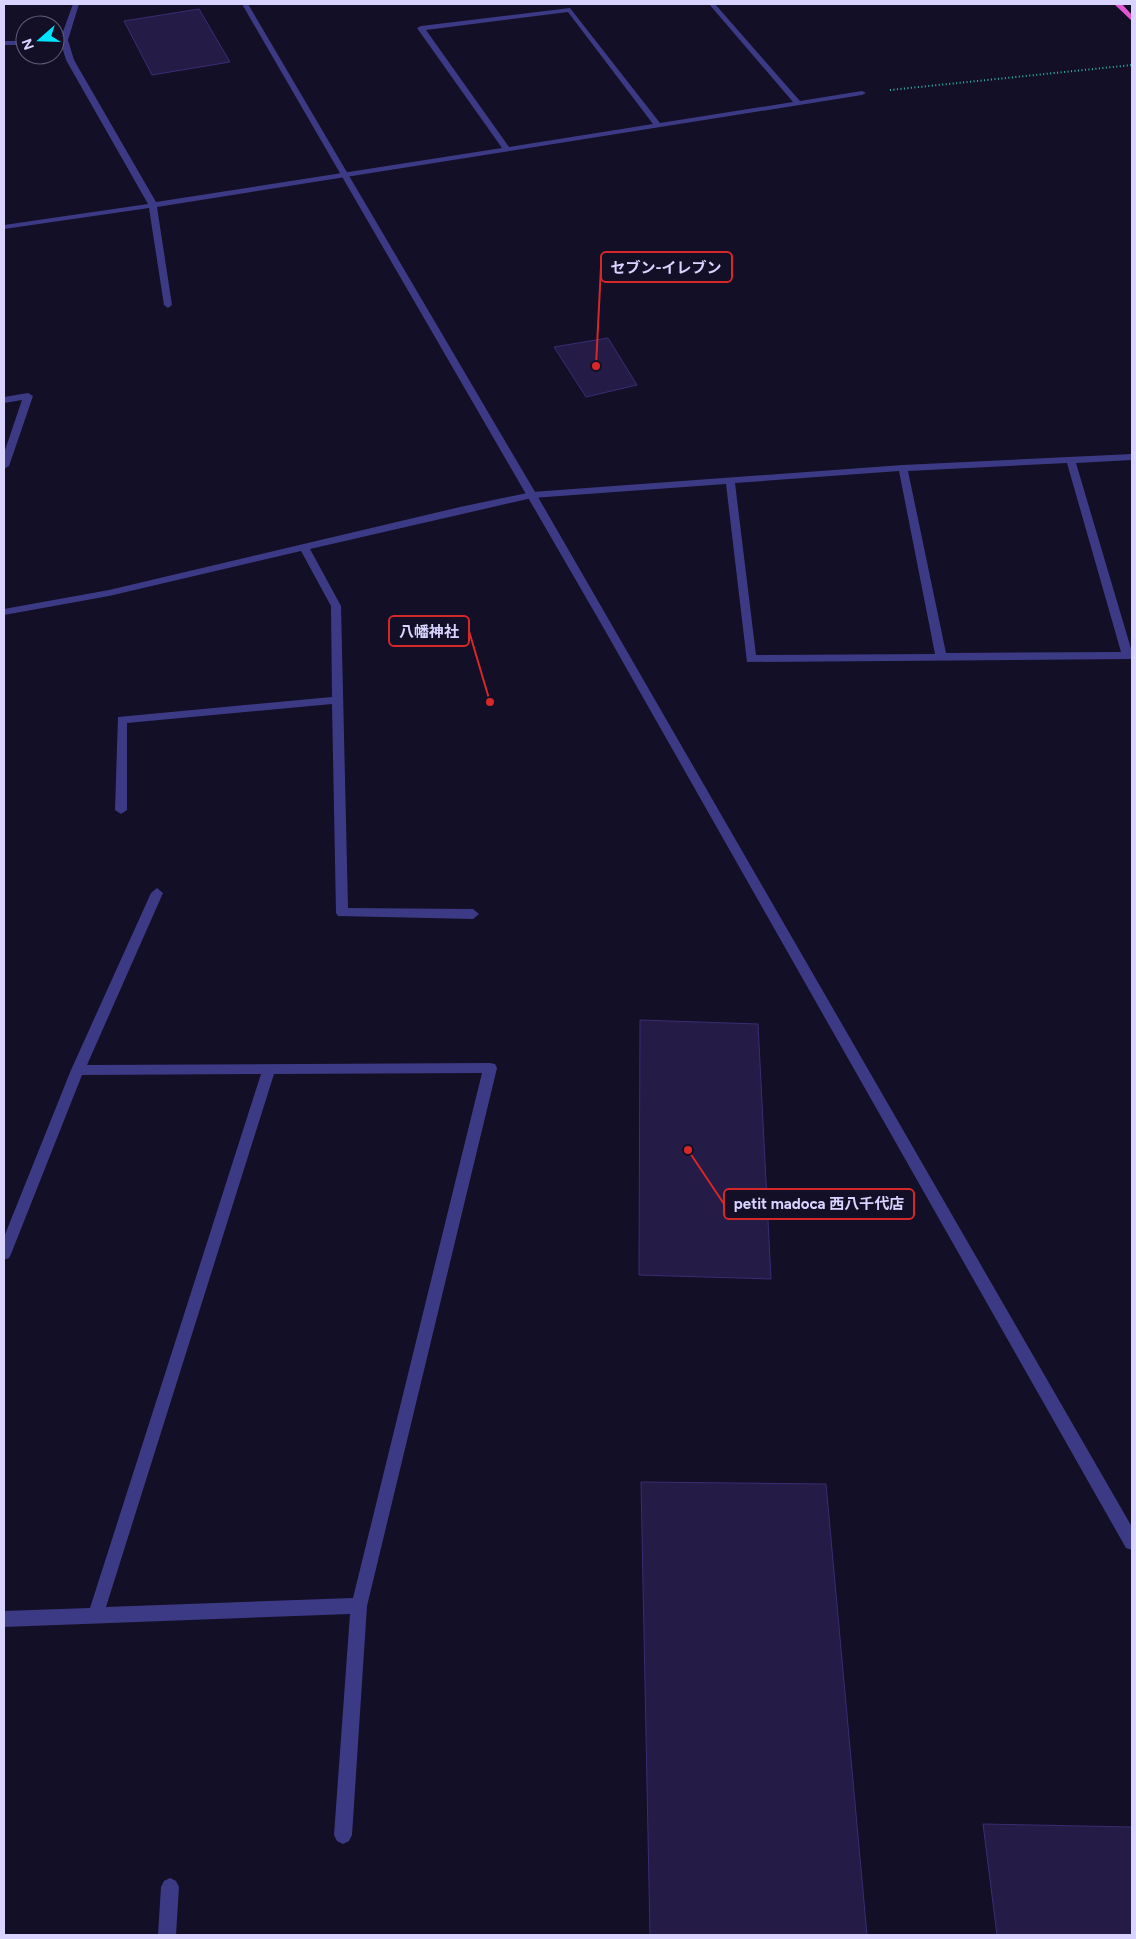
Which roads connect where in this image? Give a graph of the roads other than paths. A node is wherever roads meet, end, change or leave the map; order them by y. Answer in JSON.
{"nodes":[{"id":1,"x":76,"y":4,"type":"edge"},
{"id":2,"x":245,"y":4,"type":"edge"},
{"id":3,"x":712,"y":4,"type":"edge"},
{"id":4,"x":1118,"y":4,"type":"edge"},
{"id":5,"x":1132,"y":19,"type":"edge"},
{"id":6,"x":65,"y":37,"type":"edge"},
{"id":7,"x":65,"y":46,"type":"edge"},
{"id":8,"x":862,"y":92,"type":"road end"},
{"id":9,"x":798,"y":103,"type":"junction"},
{"id":10,"x":658,"y":125,"type":"junction"},
{"id":11,"x":506,"y":149,"type":"junction"},
{"id":12,"x":342,"y":175,"type":"junction"},
{"id":13,"x":153,"y":206,"type":"junction"},
{"id":14,"x":4,"y":226,"type":"edge"},
{"id":15,"x":168,"y":305,"type":"dead end"},
{"id":16,"x":4,"y":400,"type":"edge"},
{"id":17,"x":1132,"y":457,"type":"edge"},
{"id":18,"x":1071,"y":460,"type":"junction"},
{"id":19,"x":4,"y":466,"type":"edge"},
{"id":20,"x":903,"y":468,"type":"junction"},
{"id":21,"x":730,"y":480,"type":"junction"},
{"id":22,"x":532,"y":495,"type":"junction"},
{"id":23,"x":305,"y":548,"type":"junction"},
{"id":24,"x":4,"y":612,"type":"edge"},
{"id":25,"x":1130,"y":655,"type":"edge"},
{"id":26,"x":940,"y":657,"type":"junction"},
{"id":27,"x":338,"y":700,"type":"junction"},
{"id":28,"x":121,"y":810,"type":"dead end"},
{"id":29,"x":156,"y":893,"type":"dead end"},
{"id":30,"x":473,"y":914,"type":"dead end"},
{"id":31,"x":269,"y":1069,"type":"junction"},
{"id":32,"x":78,"y":1070,"type":"junction"},
{"id":33,"x":4,"y":1254,"type":"edge"},
{"id":34,"x":1132,"y":1542,"type":"edge"},
{"id":35,"x":359,"y":1606,"type":"junction"},
{"id":36,"x":95,"y":1616,"type":"junction"},
{"id":37,"x":4,"y":1619,"type":"edge"},
{"id":38,"x":343,"y":1835,"type":"dead end"},
{"id":39,"x":170,"y":1887,"type":"dead end"},
{"id":40,"x":167,"y":1935,"type":"edge"}],
"edges":[{"from":1,"to":6,"type":"street"},
{"from":2,"to":12,"type":"street"},
{"from":3,"to":9,"type":"street"},
{"from":4,"to":5,"type":"highway"},
{"from":7,"to":13,"type":"street"},
{"from":8,"to":9,"type":"street"},
{"from":9,"to":10,"type":"street"},
{"from":10,"to":11,"type":"street"},
{"from":10,"to":11,"type":"street"},
{"from":11,"to":12,"type":"street"},
{"from":12,"to":13,"type":"street"},
{"from":12,"to":22,"type":"street"},
{"from":13,"to":14,"type":"street"},
{"from":13,"to":15,"type":"street"},
{"from":16,"to":19,"type":"street"},
{"from":17,"to":18,"type":"street"},
{"from":18,"to":20,"type":"street"},
{"from":18,"to":25,"type":"street"},
{"from":20,"to":21,"type":"street"},
{"from":20,"to":26,"type":"street"},
{"from":21,"to":22,"type":"street"},
{"from":21,"to":26,"type":"street"},
{"from":22,"to":23,"type":"street"},
{"from":22,"to":34,"type":"street"},
{"from":23,"to":24,"type":"street"},
{"from":23,"to":27,"type":"street"},
{"from":25,"to":26,"type":"street"},
{"from":27,"to":28,"type":"street"},
{"from":27,"to":30,"type":"street"},
{"from":29,"to":32,"type":"street"},
{"from":31,"to":32,"type":"street"},
{"from":31,"to":35,"type":"street"},
{"from":31,"to":36,"type":"street"},
{"from":32,"to":33,"type":"street"},
{"from":35,"to":36,"type":"street"},
{"from":35,"to":38,"type":"street"},
{"from":36,"to":37,"type":"street"},
{"from":39,"to":40,"type":"street"}]}
